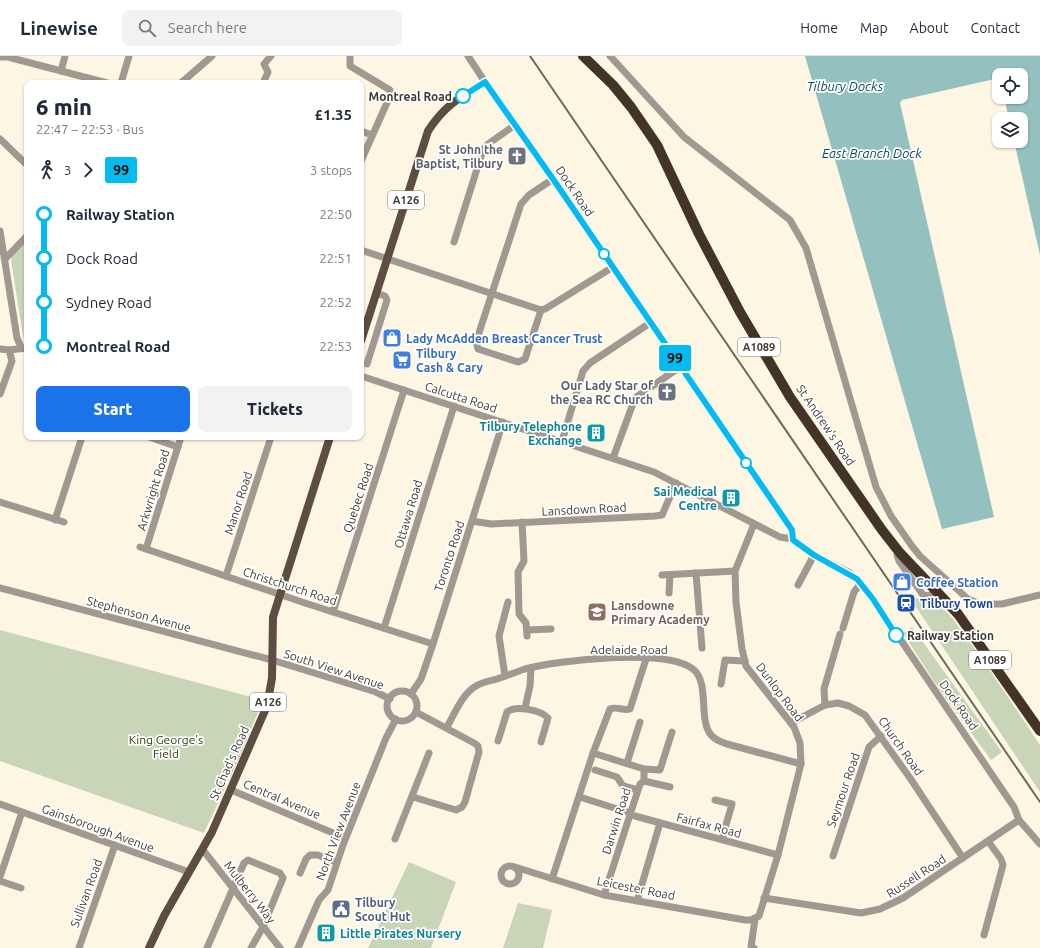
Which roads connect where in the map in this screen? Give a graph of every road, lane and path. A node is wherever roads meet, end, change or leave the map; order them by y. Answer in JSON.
{"nodes":[{"id":1,"x":65,"y":56,"type":"edge"},
{"id":2,"x":129,"y":56,"type":"edge"},
{"id":3,"x":212,"y":56,"type":"edge"},
{"id":4,"x":271,"y":56,"type":"edge"},
{"id":5,"x":350,"y":56,"type":"edge"},
{"id":6,"x":468,"y":56,"type":"edge"},
{"id":7,"x":583,"y":56,"type":"edge"},
{"id":8,"x":610,"y":56,"type":"edge"},
{"id":9,"x":0,"y":58,"type":"edge"},
{"id":10,"x":61,"y":71,"type":"junction"},
{"id":11,"x":96,"y":80,"type":"edge"},
{"id":12,"x":122,"y":80,"type":"edge"},
{"id":13,"x":184,"y":80,"type":"edge"},
{"id":14,"x":264,"y":80,"type":"edge"},
{"id":15,"x":485,"y":82,"type":"junction"},
{"id":16,"x":515,"y":125,"type":"junction"},
{"id":17,"x":364,"y":132,"type":"edge"},
{"id":18,"x":372,"y":135,"type":"junction"},
{"id":19,"x":0,"y":139,"type":"edge"},
{"id":20,"x":364,"y":154,"type":"edge"},
{"id":21,"x":24,"y":162,"type":"edge"},
{"id":22,"x":553,"y":179,"type":"junction"},
{"id":23,"x":0,"y":231,"type":"edge"},
{"id":24,"x":24,"y":239,"type":"edge"},
{"id":25,"x":454,"y":242,"type":"dead end"},
{"id":26,"x":364,"y":251,"type":"edge"},
{"id":27,"x":2,"y":258,"type":"edge"},
{"id":28,"x":387,"y":258,"type":"junction"},
{"id":29,"x":612,"y":267,"type":"junction"},
{"id":30,"x":376,"y":293,"type":"junction"},
{"id":31,"x":492,"y":293,"type":"junction"},
{"id":32,"x":541,"y":310,"type":"junction"},
{"id":33,"x":650,"y":323,"type":"junction"},
{"id":34,"x":364,"y":331,"type":"edge"},
{"id":35,"x":24,"y":348,"type":"edge"},
{"id":36,"x":0,"y":349,"type":"edge"},
{"id":37,"x":9,"y":350,"type":"junction"},
{"id":38,"x":367,"y":364,"type":"dead end"},
{"id":39,"x":680,"y":367,"type":"junction"},
{"id":40,"x":364,"y":377,"type":"edge"},
{"id":41,"x":404,"y":390,"type":"junction"},
{"id":42,"x":0,"y":394,"type":"edge"},
{"id":43,"x":454,"y":406,"type":"junction"},
{"id":44,"x":503,"y":422,"type":"junction"},
{"id":45,"x":81,"y":440,"type":"edge"},
{"id":46,"x":158,"y":440,"type":"edge"},
{"id":47,"x":180,"y":440,"type":"edge"},
{"id":48,"x":270,"y":440,"type":"edge"},
{"id":49,"x":329,"y":440,"type":"edge"},
{"id":50,"x":562,"y":442,"type":"junction"},
{"id":51,"x":178,"y":447,"type":"junction"},
{"id":52,"x":613,"y":458,"type":"junction"},
{"id":53,"x":676,"y":483,"type":"junction"},
{"id":54,"x":0,"y":502,"type":"edge"},
{"id":55,"x":55,"y":520,"type":"junction"},
{"id":56,"x":472,"y":521,"type":"junction"},
{"id":57,"x":64,"y":522,"type":"dead end"},
{"id":58,"x":522,"y":522,"type":"junction"},
{"id":59,"x":754,"y":524,"type":"junction"},
{"id":60,"x":793,"y":540,"type":"junction"},
{"id":61,"x":143,"y":548,"type":"joint"},
{"id":62,"x":814,"y":555,"type":"junction"},
{"id":63,"x":735,"y":571,"type":"junction"},
{"id":64,"x":696,"y":573,"type":"junction"},
{"id":65,"x":662,"y":575,"type":"dead end"},
{"id":66,"x":670,"y":575,"type":"junction"},
{"id":67,"x":226,"y":576,"type":"junction"},
{"id":68,"x":859,"y":581,"type":"junction"},
{"id":69,"x":798,"y":585,"type":"dead end"},
{"id":70,"x":0,"y":588,"type":"edge"},
{"id":71,"x":669,"y":593,"type":"dead end"},
{"id":72,"x":280,"y":594,"type":"junction"},
{"id":73,"x":1040,"y":596,"type":"edge"},
{"id":74,"x":508,"y":602,"type":"dead end"},
{"id":75,"x":333,"y":612,"type":"junction"},
{"id":76,"x":384,"y":628,"type":"junction"},
{"id":77,"x":551,"y":629,"type":"dead end"},
{"id":78,"x":433,"y":644,"type":"junction"},
{"id":79,"x":702,"y":648,"type":"dead end"},
{"id":80,"x":646,"y":659,"type":"junction"},
{"id":81,"x":272,"y":660,"type":"junction"},
{"id":82,"x":745,"y":660,"type":"junction"},
{"id":83,"x":531,"y":668,"type":"junction"},
{"id":84,"x":505,"y":676,"type":"junction"},
{"id":85,"x":721,"y":684,"type":"dead end"},
{"id":86,"x":410,"y":694,"type":"junction"},
{"id":87,"x":390,"y":699,"type":"junction"},
{"id":88,"x":825,"y":704,"type":"junction"},
{"id":89,"x":525,"y":708,"type":"junction"},
{"id":90,"x":416,"y":712,"type":"junction"},
{"id":91,"x":396,"y":719,"type":"junction"},
{"id":92,"x":640,"y":722,"type":"dead end"},
{"id":93,"x":791,"y":723,"type":"junction"},
{"id":94,"x":447,"y":727,"type":"junction"},
{"id":95,"x":1040,"y":731,"type":"edge"},
{"id":96,"x":672,"y":732,"type":"dead end"},
{"id":97,"x":881,"y":736,"type":"junction"},
{"id":98,"x":498,"y":741,"type":"dead end"},
{"id":99,"x":541,"y":742,"type":"dead end"},
{"id":100,"x":593,"y":752,"type":"junction"},
{"id":101,"x":430,"y":753,"type":"dead end"},
{"id":102,"x":627,"y":763,"type":"junction"},
{"id":103,"x":801,"y":764,"type":"junction"},
{"id":104,"x":644,"y":769,"type":"junction"},
{"id":105,"x":595,"y":770,"type":"dead end"},
{"id":106,"x":644,"y":781,"type":"junction"},
{"id":107,"x":670,"y":787,"type":"dead end"},
{"id":108,"x":231,"y":790,"type":"junction"},
{"id":109,"x":638,"y":790,"type":"junction"},
{"id":110,"x":413,"y":797,"type":"junction"},
{"id":111,"x":583,"y":798,"type":"dead end"},
{"id":112,"x":715,"y":800,"type":"dead end"},
{"id":113,"x":0,"y":804,"type":"edge"},
{"id":114,"x":22,"y":812,"type":"junction"},
{"id":115,"x":632,"y":815,"type":"junction"},
{"id":116,"x":1019,"y":820,"type":"junction"},
{"id":117,"x":660,"y":823,"type":"junction"},
{"id":118,"x":345,"y":838,"type":"junction"},
{"id":119,"x":396,"y":839,"type":"dead end"},
{"id":120,"x":722,"y":839,"type":"junction"},
{"id":121,"x":988,"y":841,"type":"junction"},
{"id":122,"x":1040,"y":844,"type":"edge"},
{"id":123,"x":115,"y":845,"type":"junction"},
{"id":124,"x":203,"y":850,"type":"junction"},
{"id":125,"x":778,"y":855,"type":"junction"},
{"id":126,"x":833,"y":856,"type":"dead end"},
{"id":127,"x":963,"y":858,"type":"junction"},
{"id":128,"x":336,"y":862,"type":"junction"},
{"id":129,"x":516,"y":867,"type":"dead end"},
{"id":130,"x":189,"y":872,"type":"junction"},
{"id":131,"x":300,"y":873,"type":"dead end"},
{"id":132,"x":0,"y":877,"type":"edge"},
{"id":133,"x":552,"y":879,"type":"junction"},
{"id":134,"x":0,"y":881,"type":"edge"},
{"id":135,"x":234,"y":887,"type":"junction"},
{"id":136,"x":21,"y":888,"type":"dead end"},
{"id":137,"x":604,"y":895,"type":"junction"},
{"id":138,"x":764,"y":898,"type":"junction"},
{"id":139,"x":637,"y":900,"type":"junction"},
{"id":140,"x":755,"y":919,"type":"junction"},
{"id":141,"x":263,"y":927,"type":"junction"},
{"id":142,"x":984,"y":935,"type":"dead end"},
{"id":143,"x":79,"y":948,"type":"edge"},
{"id":144,"x":149,"y":948,"type":"edge"},
{"id":145,"x":207,"y":948,"type":"edge"},
{"id":146,"x":251,"y":948,"type":"edge"},
{"id":147,"x":280,"y":948,"type":"edge"},
{"id":148,"x":298,"y":948,"type":"edge"},
{"id":149,"x":754,"y":948,"type":"edge"}],
"edges":[{"from":1,"to":10,"type":"street"},
{"from":2,"to":12,"type":"street"},
{"from":3,"to":13,"type":"street"},
{"from":4,"to":14,"type":"street"},
{"from":5,"to":18,"type":"street"},
{"from":6,"to":15,"type":"street","name":"Dock Road"},
{"from":7,"to":95,"type":"highway","name":"St Andrew's Road","number":"A1089"},
{"from":8,"to":73,"type":"street"},
{"from":9,"to":10,"type":"street"},
{"from":10,"to":11,"type":"street"},
{"from":15,"to":16,"type":"main road","name":"Dock Road"},
{"from":15,"to":28,"type":"main road","number":"A126"},
{"from":16,"to":22,"type":"main road","name":"Dock Road"},
{"from":16,"to":25,"type":"street"},
{"from":17,"to":18,"type":"street"},
{"from":18,"to":20,"type":"street"},
{"from":19,"to":21,"type":"street"},
{"from":22,"to":29,"type":"street","name":"Dock Road"},
{"from":22,"to":31,"type":"street"},
{"from":23,"to":27,"type":"street"},
{"from":24,"to":27,"type":"street"},
{"from":26,"to":28,"type":"street"},
{"from":27,"to":35,"type":"street"},
{"from":28,"to":30,"type":"main road","number":"A126"},
{"from":28,"to":31,"type":"street"},
{"from":29,"to":32,"type":"street"},
{"from":29,"to":33,"type":"street","name":"Dock Road"},
{"from":30,"to":34,"type":"main road","number":"A126"},
{"from":30,"to":38,"type":"street"},
{"from":31,"to":32,"type":"street"},
{"from":31,"to":32,"type":"street"},
{"from":33,"to":39,"type":"street","name":"Dock Road"},
{"from":33,"to":50,"type":"street"},
{"from":35,"to":37,"type":"street"},
{"from":36,"to":37,"type":"street"},
{"from":37,"to":42,"type":"street"},
{"from":39,"to":52,"type":"street"},
{"from":39,"to":60,"type":"street","name":"Dock Road"},
{"from":40,"to":41,"type":"street","name":"Calcutta Road"},
{"from":41,"to":43,"type":"street","name":"Calcutta Road"},
{"from":41,"to":75,"type":"street","name":"Quebec Road"},
{"from":43,"to":44,"type":"street","name":"Calcutta Road"},
{"from":43,"to":76,"type":"street","name":"Ottawa Road"},
{"from":44,"to":50,"type":"street","name":"Calcutta Road"},
{"from":44,"to":56,"type":"street","name":"Toronto Road"},
{"from":45,"to":55,"type":"street"},
{"from":46,"to":51,"type":"street"},
{"from":47,"to":51,"type":"street","name":"Arkwright Road"},
{"from":48,"to":67,"type":"street","name":"Manor Road"},
{"from":49,"to":72,"type":"main road","name":"St Chad's Road","number":"A126"},
{"from":50,"to":52,"type":"street","name":"Calcutta Road"},
{"from":51,"to":61,"type":"street","name":"Arkwright Road"},
{"from":52,"to":53,"type":"street","name":"Calcutta Road"},
{"from":53,"to":58,"type":"street","name":"Lansdown Road"},
{"from":53,"to":59,"type":"street","name":"Calcutta Road"},
{"from":54,"to":55,"type":"street"},
{"from":55,"to":57,"type":"street"},
{"from":56,"to":58,"type":"street","name":"Lansdown Road"},
{"from":56,"to":78,"type":"street","name":"Toronto Road"},
{"from":58,"to":77,"type":"street"},
{"from":59,"to":60,"type":"street","name":"Calcutta Road"},
{"from":59,"to":63,"type":"street","name":"Dunlop Road"},
{"from":60,"to":62,"type":"street","name":"Calcutta Road"},
{"from":61,"to":67,"type":"street","name":"Christchurch Road"},
{"from":62,"to":68,"type":"street","name":"Calcutta Road"},
{"from":62,"to":69,"type":"street"},
{"from":63,"to":64,"type":"street"},
{"from":63,"to":82,"type":"street","name":"Dunlop Road"},
{"from":64,"to":66,"type":"street"},
{"from":64,"to":79,"type":"street"},
{"from":65,"to":66,"type":"street"},
{"from":66,"to":71,"type":"street"},
{"from":67,"to":72,"type":"street","name":"Christchurch Road"},
{"from":68,"to":88,"type":"street"},
{"from":68,"to":116,"type":"street","name":"Dock Road"},
{"from":70,"to":81,"type":"street","name":"Stephenson Avenue"},
{"from":72,"to":75,"type":"street","name":"Christchurch Road"},
{"from":72,"to":81,"type":"main road","name":"St Chad's Road","number":"A126"},
{"from":74,"to":84,"type":"street"},
{"from":75,"to":76,"type":"street","name":"Christchurch Road"},
{"from":76,"to":78,"type":"street","name":"Christchurch Road"},
{"from":78,"to":86,"type":"street","name":"Toronto Road"},
{"from":80,"to":83,"type":"street","name":"Adelaide Road"},
{"from":80,"to":100,"type":"street"},
{"from":80,"to":103,"type":"street","name":"Adelaide Road"},
{"from":81,"to":87,"type":"street","name":"South View Avenue"},
{"from":81,"to":108,"type":"main road","name":"St Chad's Road","number":"A126"},
{"from":82,"to":85,"type":"street"},
{"from":82,"to":93,"type":"street","name":"Dunlop Road"},
{"from":83,"to":84,"type":"street","name":"Adelaide Road"},
{"from":83,"to":89,"type":"street"},
{"from":84,"to":94,"type":"street","name":"Adelaide Road"},
{"from":86,"to":87,"type":"street"},
{"from":86,"to":90,"type":"street"},
{"from":87,"to":91,"type":"street"},
{"from":88,"to":93,"type":"street"},
{"from":88,"to":97,"type":"street","name":"Church Road"},
{"from":89,"to":98,"type":"street"},
{"from":89,"to":99,"type":"street"},
{"from":90,"to":91,"type":"street"},
{"from":90,"to":94,"type":"street"},
{"from":91,"to":118,"type":"street","name":"North View Avenue"},
{"from":92,"to":102,"type":"street"},
{"from":93,"to":103,"type":"street","name":"Dunlop Road"},
{"from":94,"to":110,"type":"street"},
{"from":96,"to":104,"type":"street"},
{"from":97,"to":126,"type":"street","name":"Seymour Road"},
{"from":97,"to":127,"type":"street","name":"Church Road"},
{"from":100,"to":102,"type":"street"},
{"from":100,"to":133,"type":"street"},
{"from":101,"to":110,"type":"street"},
{"from":102,"to":104,"type":"street"},
{"from":103,"to":125,"type":"street","name":"Dunlop Road"},
{"from":104,"to":106,"type":"street"},
{"from":105,"to":109,"type":"street"},
{"from":106,"to":107,"type":"street","name":"Darwin Road"},
{"from":106,"to":109,"type":"street","name":"Darwin Road"},
{"from":108,"to":118,"type":"street","name":"Central Avenue"},
{"from":108,"to":124,"type":"main road","name":"St Chad's Road","number":"A126"},
{"from":109,"to":115,"type":"street","name":"Darwin Road"},
{"from":110,"to":119,"type":"street"},
{"from":111,"to":115,"type":"street","name":"Fairfax Road"},
{"from":112,"to":120,"type":"street"},
{"from":113,"to":114,"type":"street","name":"Gainsborough Avenue"},
{"from":114,"to":123,"type":"street","name":"Gainsborough Avenue"},
{"from":114,"to":132,"type":"street"},
{"from":115,"to":117,"type":"street","name":"Fairfax Road"},
{"from":115,"to":137,"type":"street","name":"Darwin Road"},
{"from":116,"to":121,"type":"street","name":"Russell Road"},
{"from":116,"to":122,"type":"street","name":"Dock Road"},
{"from":117,"to":120,"type":"street","name":"Fairfax Road"},
{"from":117,"to":139,"type":"street"},
{"from":118,"to":128,"type":"street","name":"North View Avenue"},
{"from":120,"to":125,"type":"street","name":"Fairfax Road"},
{"from":121,"to":127,"type":"street","name":"Russell Road"},
{"from":121,"to":142,"type":"street"},
{"from":123,"to":130,"type":"street","name":"Gainsborough Avenue"},
{"from":123,"to":143,"type":"street","name":"Sullivan Road"},
{"from":124,"to":130,"type":"main road","name":"St Chad's Road","number":"A126"},
{"from":124,"to":135,"type":"street","name":"Mulberry Way"},
{"from":125,"to":138,"type":"street","name":"Dunlop Road"},
{"from":127,"to":138,"type":"street","name":"Russell Road"},
{"from":128,"to":131,"type":"street"},
{"from":128,"to":148,"type":"street","name":"North View Avenue"},
{"from":129,"to":133,"type":"street","name":"Leicester Road"},
{"from":130,"to":144,"type":"main road","name":"St Chad's Road","number":"A126"},
{"from":133,"to":137,"type":"street","name":"Leicester Road"},
{"from":134,"to":136,"type":"street"},
{"from":135,"to":141,"type":"street","name":"Mulberry Way"},
{"from":135,"to":141,"type":"street"},
{"from":135,"to":145,"type":"street"},
{"from":137,"to":139,"type":"street","name":"Leicester Road"},
{"from":138,"to":140,"type":"street","name":"Dunlop Road"},
{"from":139,"to":140,"type":"street","name":"Leicester Road"},
{"from":140,"to":149,"type":"street","name":"Dunlop Road"},
{"from":141,"to":146,"type":"street"},
{"from":141,"to":147,"type":"street","name":"Mulberry Way"}]}
